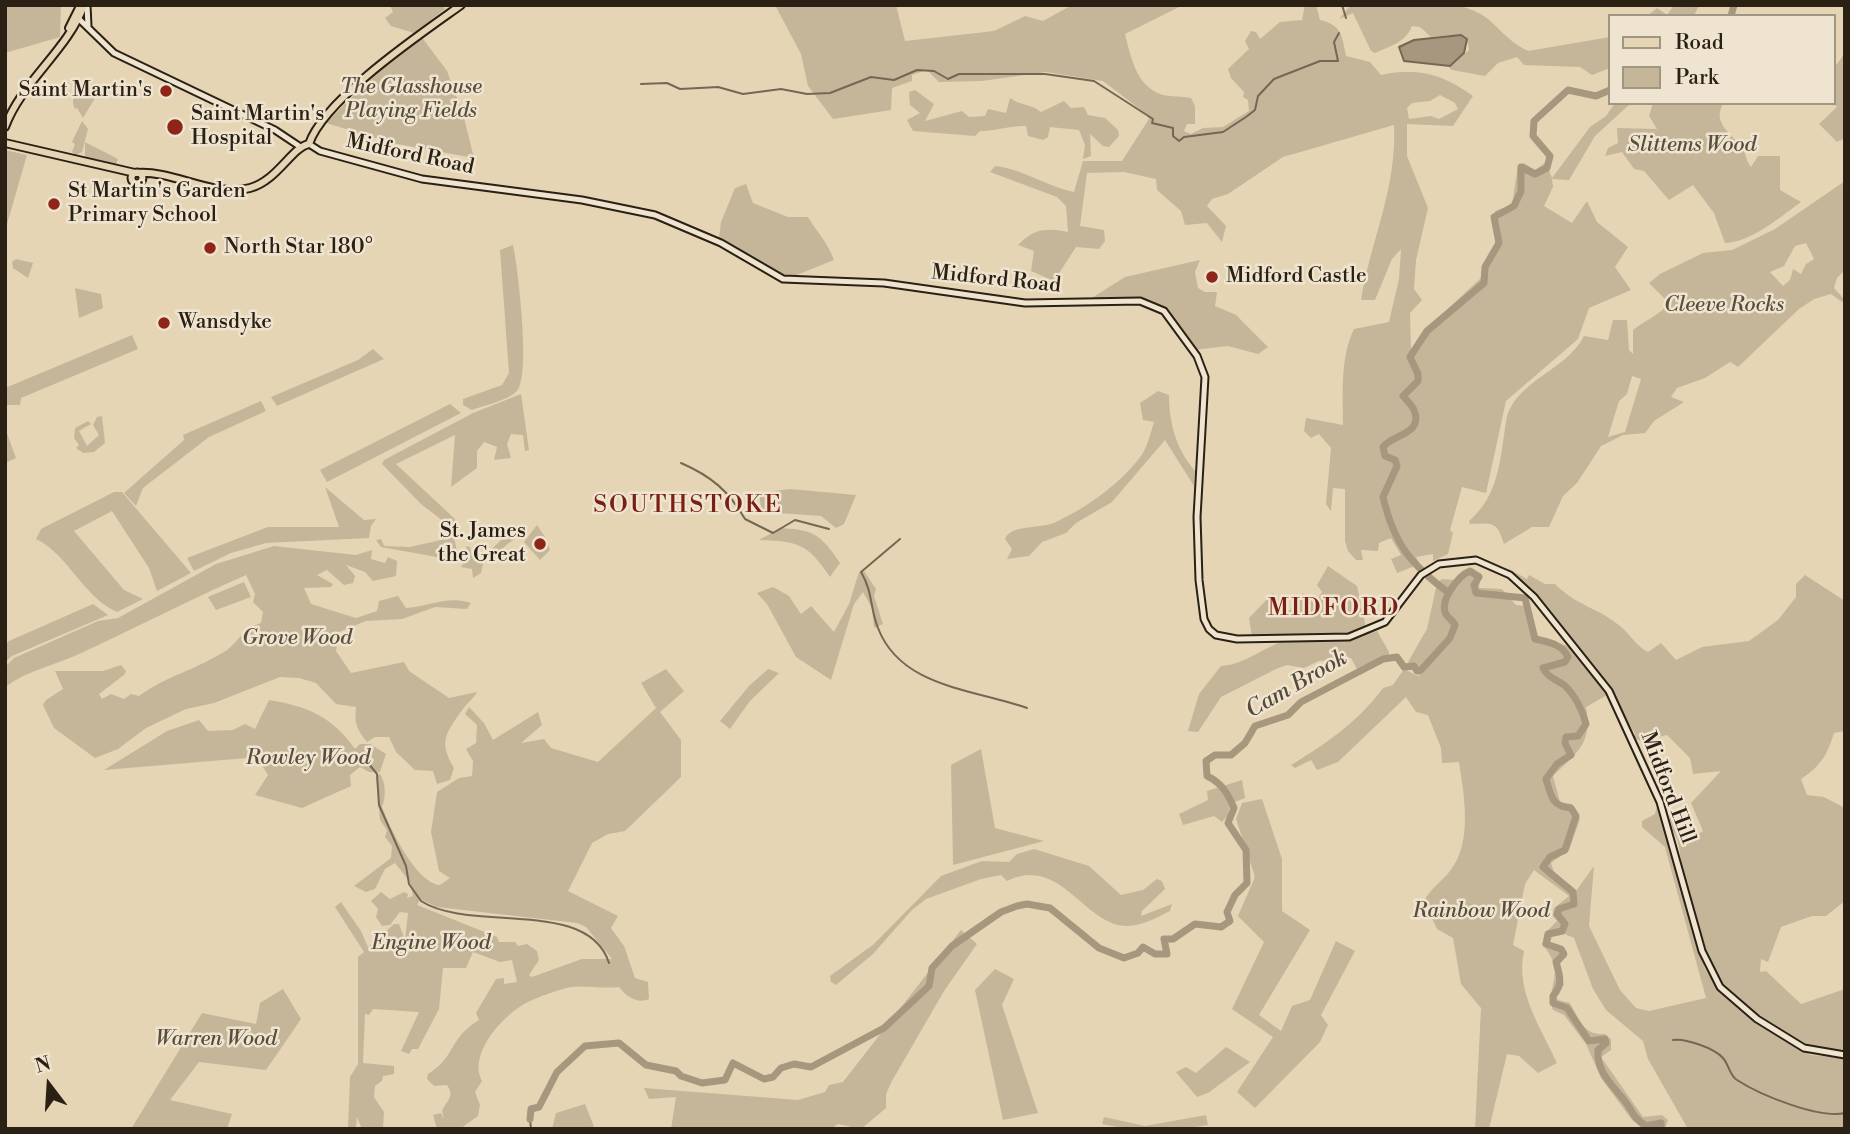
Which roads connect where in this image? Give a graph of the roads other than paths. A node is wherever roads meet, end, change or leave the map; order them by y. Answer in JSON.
{"nodes":[{"id":1,"x":84,"y":5,"type":"edge"},
{"id":2,"x":461,"y":5,"type":"edge"},
{"id":3,"x":77,"y":18,"type":"junction"},
{"id":4,"x":89,"y":30,"type":"junction"},
{"id":5,"x":7,"y":116,"type":"edge"},
{"id":6,"x":5,"y":127,"type":"edge"},
{"id":7,"x":5,"y":136,"type":"edge"},
{"id":8,"x":5,"y":143,"type":"edge"},
{"id":9,"x":309,"y":144,"type":"junction"},
{"id":10,"x":20,"y":146,"type":"junction"},
{"id":11,"x":299,"y":146,"type":"junction"},
{"id":12,"x":135,"y":175,"type":"junction"},
{"id":13,"x":164,"y":176,"type":"junction"},
{"id":14,"x":1427,"y":570,"type":"joint"},
{"id":15,"x":1845,"y":1055,"type":"edge"}],
"edges":[{"from":1,"to":3,"type":"main road"},
{"from":1,"to":4,"type":"main road"},
{"from":2,"to":9,"type":"main road"},
{"from":3,"to":4,"type":"main road"},
{"from":3,"to":5,"type":"main road"},
{"from":4,"to":11,"type":"main road"},
{"from":5,"to":6,"type":"main road"},
{"from":7,"to":10,"type":"main road"},
{"from":8,"to":10,"type":"main road"},
{"from":9,"to":11,"type":"main road"},
{"from":9,"to":14,"type":"main road","name":"Midford Road"},
{"from":10,"to":12,"type":"main road"},
{"from":11,"to":13,"type":"main road"},
{"from":12,"to":13,"type":"main road"},
{"from":12,"to":13,"type":"main road"},
{"from":14,"to":15,"type":"main road","name":"Midford Hill"}]}
